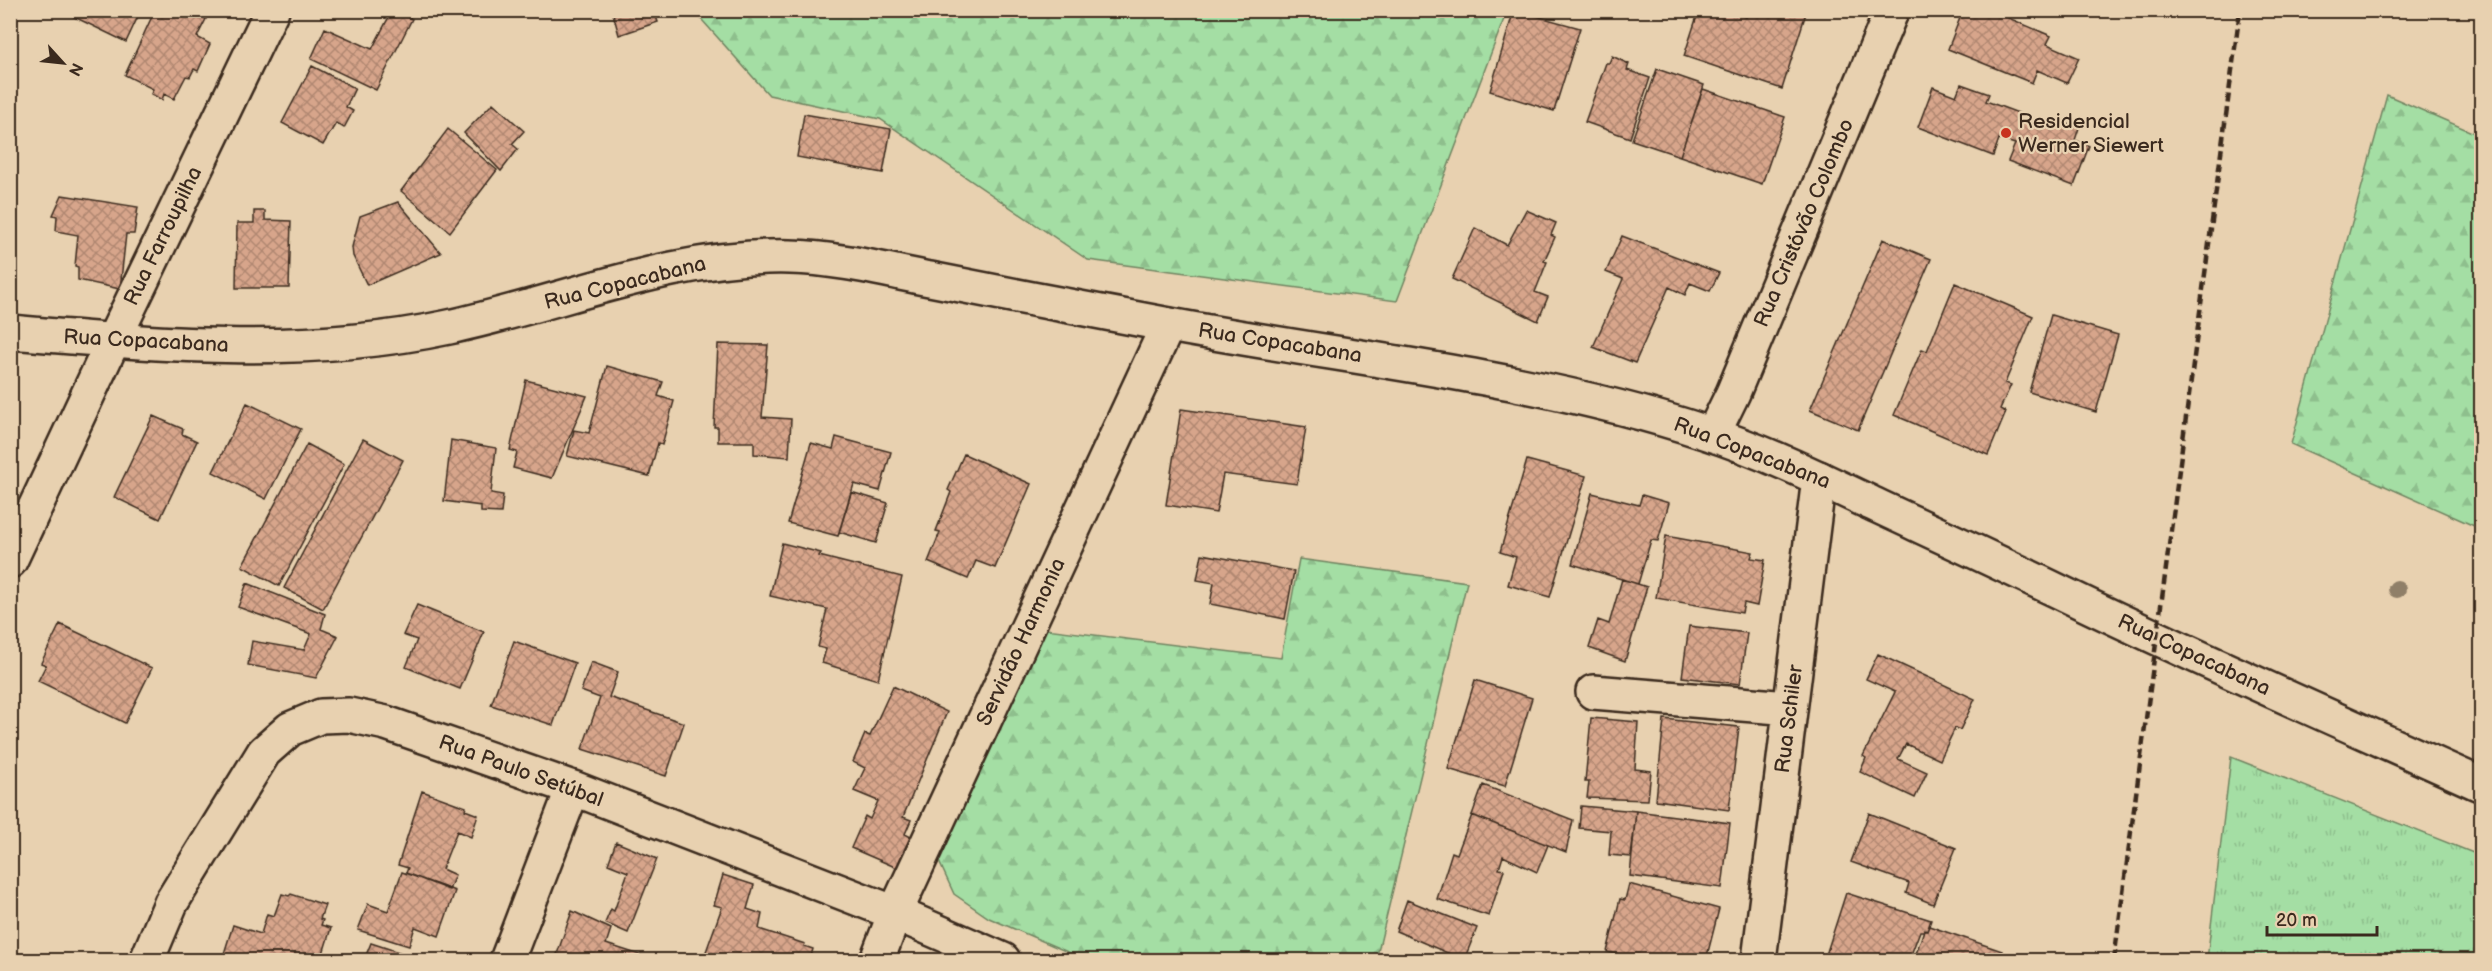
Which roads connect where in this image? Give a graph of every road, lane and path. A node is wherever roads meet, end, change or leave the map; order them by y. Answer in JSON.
{"nodes":[{"id":1,"x":272,"y":10,"type":"edge"},
{"id":2,"x":1892,"y":10,"type":"edge"},
{"id":3,"x":1167,"y":325,"type":"junction"},
{"id":4,"x":10,"y":332,"type":"edge"},
{"id":5,"x":112,"y":341,"type":"junction"},
{"id":6,"x":1713,"y":434,"type":"junction"},
{"id":7,"x":1819,"y":478,"type":"junction"},
{"id":8,"x":10,"y":561,"type":"edge"},
{"id":9,"x":1593,"y":692,"type":"dead end"},
{"id":10,"x":1790,"y":708,"type":"junction"},
{"id":11,"x":2481,"y":785,"type":"edge"},
{"id":12,"x":573,"y":788,"type":"junction"},
{"id":13,"x":896,"y":913,"type":"junction"},
{"id":14,"x":147,"y":960,"type":"edge"},
{"id":15,"x":507,"y":960,"type":"edge"},
{"id":16,"x":878,"y":960,"type":"edge"},
{"id":17,"x":1003,"y":960,"type":"edge"},
{"id":18,"x":1759,"y":960,"type":"edge"}],
"edges":[{"from":1,"to":5,"type":"street","name":"Rua Farroupilha"},
{"from":2,"to":6,"type":"street","name":"Rua Cristóvão Colombo"},
{"from":3,"to":5,"type":"street","name":"Rua Copacabana"},
{"from":3,"to":6,"type":"street","name":"Rua Copacabana"},
{"from":3,"to":13,"type":"street","name":"Servidão Harmonia"},
{"from":4,"to":5,"type":"street","name":"Rua Copacabana"},
{"from":5,"to":8,"type":"street","name":"Rua Farroupilha"},
{"from":6,"to":7,"type":"street","name":"Rua Copacabana"},
{"from":7,"to":10,"type":"street","name":"Rua Schiler"},
{"from":7,"to":11,"type":"street","name":"Rua Copacabana"},
{"from":9,"to":10,"type":"street"},
{"from":10,"to":18,"type":"street","name":"Rua Schiler"},
{"from":12,"to":13,"type":"street","name":"Rua Paulo Setúbal"},
{"from":12,"to":14,"type":"street","name":"Rua Paulo Setúbal"},
{"from":12,"to":15,"type":"street"},
{"from":13,"to":16,"type":"street","name":"Servidão Harmonia"},
{"from":13,"to":17,"type":"street","name":"Rua Paulo Setúbal"}]}
